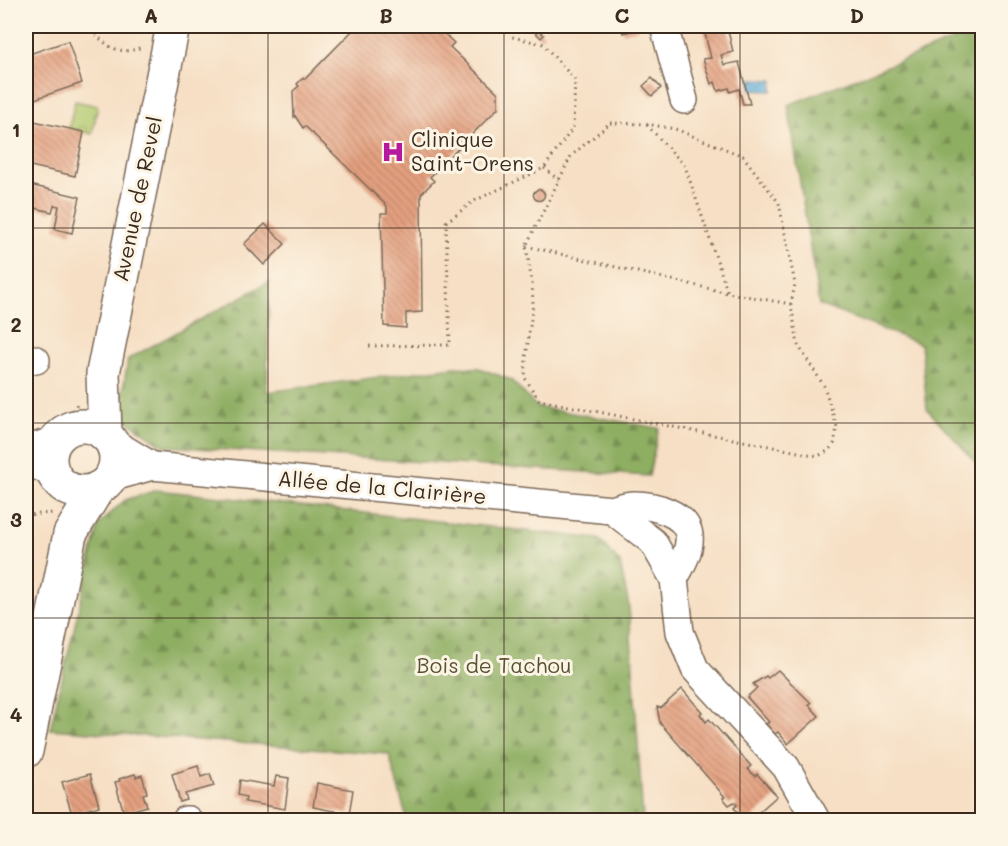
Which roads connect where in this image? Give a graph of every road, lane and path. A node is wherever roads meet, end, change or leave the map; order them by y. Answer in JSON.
{"nodes":[{"id":1,"x":87,"y":26,"type":"edge"},
{"id":2,"x":173,"y":26,"type":"edge"},
{"id":3,"x":664,"y":26,"type":"edge"},
{"id":4,"x":508,"y":36,"type":"dead end"},
{"id":5,"x":145,"y":42,"type":"dead end"},
{"id":6,"x":684,"y":100,"type":"dead end"},
{"id":7,"x":646,"y":124,"type":"junction"},
{"id":8,"x":544,"y":168,"type":"junction"},
{"id":9,"x":560,"y":181,"type":"junction"},
{"id":10,"x":526,"y":246,"type":"junction"},
{"id":11,"x":728,"y":293,"type":"junction"},
{"id":12,"x":791,"y":304,"type":"junction"},
{"id":13,"x":369,"y":346,"type":"dead end"},
{"id":14,"x":103,"y":373,"type":"junction"},
{"id":15,"x":63,"y":434,"type":"junction"},
{"id":16,"x":108,"y":438,"type":"junction"},
{"id":17,"x":26,"y":450,"type":"edge"},
{"id":18,"x":152,"y":466,"type":"junction"},
{"id":19,"x":104,"y":483,"type":"junction"},
{"id":20,"x":54,"y":493,"type":"edge"},
{"id":21,"x":612,"y":510,"type":"junction"},
{"id":22,"x":26,"y":515,"type":"edge"},
{"id":23,"x":674,"y":579,"type":"junction"},
{"id":24,"x":26,"y":751,"type":"edge"},
{"id":25,"x":816,"y":820,"type":"edge"}],
"edges":[{"from":1,"to":5,"type":"path"},
{"from":2,"to":14,"type":"main road","name":"Avenue de Revel"},
{"from":3,"to":6,"type":"street"},
{"from":4,"to":8,"type":"path"},
{"from":7,"to":9,"type":"path"},
{"from":7,"to":11,"type":"path"},
{"from":7,"to":12,"type":"path"},
{"from":8,"to":9,"type":"path"},
{"from":8,"to":13,"type":"path"},
{"from":9,"to":10,"type":"path"},
{"from":10,"to":11,"type":"path"},
{"from":10,"to":12,"type":"path"},
{"from":11,"to":12,"type":"path"},
{"from":14,"to":15,"type":"main road","name":"Avenue de Revel"},
{"from":14,"to":16,"type":"main road","name":"Avenue de Revel"},
{"from":15,"to":16,"type":"main road"},
{"from":15,"to":17,"type":"street"},
{"from":15,"to":20,"type":"main road"},
{"from":16,"to":18,"type":"street","name":"Allée de la Clairière"},
{"from":16,"to":19,"type":"main road"},
{"from":18,"to":19,"type":"street","name":"Allée de la Clairière"},
{"from":18,"to":21,"type":"street","name":"Allée de la Clairière"},
{"from":19,"to":20,"type":"main road"},
{"from":19,"to":20,"type":"main road"},
{"from":20,"to":22,"type":"path"},
{"from":20,"to":24,"type":"main road"},
{"from":21,"to":23,"type":"street"},
{"from":21,"to":23,"type":"street","name":"Allée de la Clairière"},
{"from":23,"to":25,"type":"street"}]}
